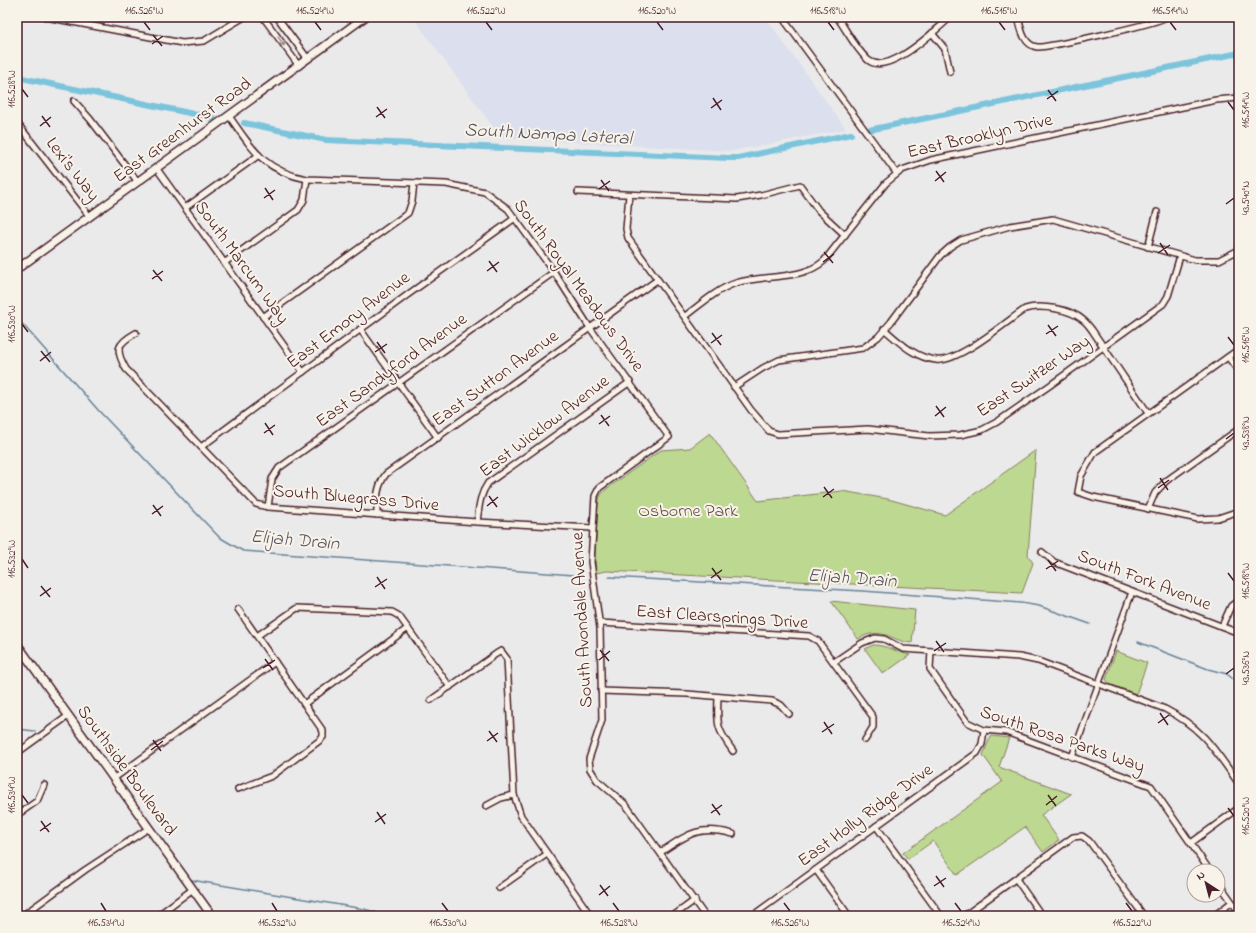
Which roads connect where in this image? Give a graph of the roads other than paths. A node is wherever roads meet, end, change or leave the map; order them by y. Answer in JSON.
{"nodes":[{"id":1,"x":46,"y":17,"type":"edge"},
{"id":2,"x":244,"y":17,"type":"edge"},
{"id":3,"x":263,"y":17,"type":"edge"},
{"id":4,"x":277,"y":17,"type":"edge"},
{"id":5,"x":365,"y":17,"type":"edge"},
{"id":6,"x":782,"y":17,"type":"edge"},
{"id":7,"x":837,"y":17,"type":"edge"},
{"id":8,"x":951,"y":17,"type":"edge"},
{"id":9,"x":1018,"y":17,"type":"edge"},
{"id":10,"x":1166,"y":17,"type":"edge"},
{"id":11,"x":932,"y":33,"type":"junction"},
{"id":12,"x":308,"y":59,"type":"junction"},
{"id":13,"x":299,"y":66,"type":"junction"},
{"id":14,"x":950,"y":72,"type":"dead end"},
{"id":15,"x":1239,"y":98,"type":"edge"},
{"id":16,"x":74,"y":101,"type":"dead end"},
{"id":17,"x":229,"y":116,"type":"junction"},
{"id":18,"x":17,"y":123,"type":"edge"},
{"id":19,"x":259,"y":155,"type":"junction"},
{"id":20,"x":157,"y":169,"type":"junction"},
{"id":21,"x":897,"y":174,"type":"junction"},
{"id":22,"x":307,"y":179,"type":"junction"},
{"id":23,"x":138,"y":182,"type":"junction"},
{"id":24,"x":414,"y":183,"type":"junction"},
{"id":25,"x":578,"y":192,"type":"dead end"},
{"id":26,"x":629,"y":195,"type":"junction"},
{"id":27,"x":185,"y":208,"type":"junction"},
{"id":28,"x":1157,"y":212,"type":"dead end"},
{"id":29,"x":90,"y":217,"type":"junction"},
{"id":30,"x":515,"y":218,"type":"junction"},
{"id":31,"x":845,"y":235,"type":"junction"},
{"id":32,"x":1148,"y":247,"type":"junction"},
{"id":33,"x":1239,"y":250,"type":"edge"},
{"id":34,"x":1180,"y":256,"type":"junction"},
{"id":35,"x":224,"y":263,"type":"junction"},
{"id":36,"x":17,"y":269,"type":"edge"},
{"id":37,"x":554,"y":272,"type":"junction"},
{"id":38,"x":657,"y":280,"type":"junction"},
{"id":39,"x":685,"y":316,"type":"junction"},
{"id":40,"x":263,"y":317,"type":"junction"},
{"id":41,"x":590,"y":328,"type":"junction"},
{"id":42,"x":884,"y":329,"type":"junction"},
{"id":43,"x":360,"y":330,"type":"junction"},
{"id":44,"x":136,"y":333,"type":"dead end"},
{"id":45,"x":1104,"y":347,"type":"junction"},
{"id":46,"x":1239,"y":349,"type":"edge"},
{"id":47,"x":1228,"y":357,"type":"junction"},
{"id":48,"x":303,"y":372,"type":"junction"},
{"id":49,"x":1239,"y":372,"type":"edge"},
{"id":50,"x":630,"y":382,"type":"junction"},
{"id":51,"x":400,"y":383,"type":"junction"},
{"id":52,"x":734,"y":387,"type":"junction"},
{"id":53,"x":1148,"y":413,"type":"junction"},
{"id":54,"x":1239,"y":429,"type":"edge"},
{"id":55,"x":669,"y":437,"type":"joint"},
{"id":56,"x":438,"y":438,"type":"junction"},
{"id":57,"x":202,"y":447,"type":"junction"},
{"id":58,"x":268,"y":507,"type":"junction"},
{"id":59,"x":1148,"y":508,"type":"junction"},
{"id":60,"x":1239,"y":511,"type":"edge"},
{"id":61,"x":377,"y":515,"type":"junction"},
{"id":62,"x":477,"y":522,"type":"junction"},
{"id":63,"x":592,"y":528,"type":"junction"},
{"id":64,"x":1042,"y":552,"type":"dead end"},
{"id":65,"x":1132,"y":592,"type":"junction"},
{"id":66,"x":1239,"y":600,"type":"edge"},
{"id":67,"x":238,"y":609,"type":"dead end"},
{"id":68,"x":600,"y":623,"type":"junction"},
{"id":69,"x":1222,"y":626,"type":"junction"},
{"id":70,"x":408,"y":628,"type":"junction"},
{"id":71,"x":1239,"y":633,"type":"edge"},
{"id":72,"x":257,"y":636,"type":"junction"},
{"id":73,"x":17,"y":644,"type":"edge"},
{"id":74,"x":931,"y":651,"type":"junction"},
{"id":75,"x":275,"y":662,"type":"junction"},
{"id":76,"x":834,"y":662,"type":"junction"},
{"id":77,"x":1099,"y":684,"type":"junction"},
{"id":78,"x":450,"y":687,"type":"junction"},
{"id":79,"x":601,"y":691,"type":"junction"},
{"id":80,"x":718,"y":696,"type":"junction"},
{"id":81,"x":431,"y":700,"type":"dead end"},
{"id":82,"x":304,"y":704,"type":"junction"},
{"id":83,"x":789,"y":714,"type":"dead end"},
{"id":84,"x":68,"y":716,"type":"junction"},
{"id":85,"x":984,"y":730,"type":"junction"},
{"id":86,"x":865,"y":740,"type":"dead end"},
{"id":87,"x":733,"y":751,"type":"dead end"},
{"id":88,"x":17,"y":753,"type":"edge"},
{"id":89,"x":1072,"y":757,"type":"junction"},
{"id":90,"x":113,"y":779,"type":"junction"},
{"id":91,"x":1239,"y":784,"type":"edge"},
{"id":92,"x":44,"y":785,"type":"dead end"},
{"id":93,"x":238,"y":789,"type":"dead end"},
{"id":94,"x":514,"y":795,"type":"junction"},
{"id":95,"x":486,"y":806,"type":"dead end"},
{"id":96,"x":1239,"y":808,"type":"edge"},
{"id":97,"x":17,"y":816,"type":"edge"},
{"id":98,"x":876,"y":826,"type":"junction"},
{"id":99,"x":149,"y":828,"type":"junction"},
{"id":100,"x":733,"y":834,"type":"dead end"},
{"id":101,"x":1191,"y":843,"type":"junction"},
{"id":102,"x":661,"y":852,"type":"junction"},
{"id":103,"x":547,"y":854,"type":"junction"},
{"id":104,"x":1205,"y":863,"type":"edge"},
{"id":105,"x":816,"y":870,"type":"junction"},
{"id":106,"x":1016,"y":879,"type":"junction"},
{"id":107,"x":499,"y":888,"type":"dead end"},
{"id":108,"x":193,"y":889,"type":"junction"},
{"id":109,"x":1226,"y":893,"type":"edge"},
{"id":110,"x":696,"y":900,"type":"junction"},
{"id":111,"x":1232,"y":902,"type":"junction"},
{"id":112,"x":1239,"y":912,"type":"edge"},
{"id":113,"x":22,"y":916,"type":"edge"},
{"id":114,"x":157,"y":916,"type":"edge"},
{"id":115,"x":212,"y":916,"type":"edge"},
{"id":116,"x":591,"y":916,"type":"edge"},
{"id":117,"x":673,"y":916,"type":"edge"},
{"id":118,"x":705,"y":916,"type":"edge"},
{"id":119,"x":752,"y":916,"type":"edge"},
{"id":120,"x":849,"y":916,"type":"edge"},
{"id":121,"x":941,"y":916,"type":"edge"},
{"id":122,"x":964,"y":916,"type":"edge"},
{"id":123,"x":1042,"y":916,"type":"edge"},
{"id":124,"x":1144,"y":916,"type":"edge"},
{"id":125,"x":1214,"y":916,"type":"edge"}],
"edges":[{"from":1,"to":2,"type":"street"},
{"from":3,"to":13,"type":"street","one_way":true},
{"from":4,"to":12,"type":"street"},
{"from":5,"to":12,"type":"main road","name":"East Greenhurst Road"},
{"from":6,"to":21,"type":"street"},
{"from":7,"to":11,"type":"street"},
{"from":8,"to":11,"type":"street"},
{"from":9,"to":10,"type":"street"},
{"from":11,"to":14,"type":"street"},
{"from":12,"to":13,"type":"main road","name":"East Greenhurst Road"},
{"from":13,"to":17,"type":"main road","name":"East Greenhurst Road"},
{"from":15,"to":21,"type":"street","name":"East Brooklyn Drive"},
{"from":16,"to":23,"type":"street"},
{"from":17,"to":19,"type":"street","name":"South Royal Meadows Drive"},
{"from":17,"to":20,"type":"main road","name":"East Greenhurst Road"},
{"from":18,"to":29,"type":"street","name":"Lexi's Way"},
{"from":19,"to":22,"type":"street","name":"South Royal Meadows Drive"},
{"from":19,"to":27,"type":"street"},
{"from":20,"to":23,"type":"main road","name":"East Greenhurst Road"},
{"from":20,"to":27,"type":"street","name":"South Marcum Way"},
{"from":21,"to":31,"type":"street","name":"East Brooklyn Drive"},
{"from":22,"to":24,"type":"street","name":"South Royal Meadows Drive"},
{"from":22,"to":35,"type":"street"},
{"from":23,"to":29,"type":"main road","name":"East Greenhurst Road"},
{"from":24,"to":30,"type":"street","name":"South Royal Meadows Drive"},
{"from":24,"to":40,"type":"street"},
{"from":25,"to":26,"type":"street"},
{"from":26,"to":31,"type":"street"},
{"from":26,"to":38,"type":"street","name":"East Switzer Way"},
{"from":27,"to":35,"type":"street","name":"South Marcum Way"},
{"from":28,"to":32,"type":"street"},
{"from":29,"to":36,"type":"main road","name":"East Greenhurst Road"},
{"from":30,"to":37,"type":"street","name":"South Royal Meadows Drive"},
{"from":30,"to":43,"type":"street","name":"East Emory Avenue"},
{"from":31,"to":39,"type":"street","name":"East Brooklyn Drive"},
{"from":32,"to":34,"type":"street"},
{"from":32,"to":42,"type":"street"},
{"from":33,"to":34,"type":"street"},
{"from":34,"to":45,"type":"street","name":"East Switzer Way"},
{"from":35,"to":40,"type":"street","name":"South Marcum Way"},
{"from":37,"to":41,"type":"street","name":"South Royal Meadows Drive"},
{"from":37,"to":51,"type":"street","name":"East Sandyford Avenue"},
{"from":38,"to":39,"type":"street","name":"East Switzer Way"},
{"from":38,"to":41,"type":"street","name":"East Sutton Avenue"},
{"from":39,"to":52,"type":"street","name":"East Switzer Way"},
{"from":40,"to":48,"type":"street","name":"South Marcum Way"},
{"from":41,"to":50,"type":"street","name":"South Royal Meadows Drive"},
{"from":41,"to":56,"type":"street","name":"East Sutton Avenue"},
{"from":42,"to":45,"type":"street"},
{"from":42,"to":52,"type":"street"},
{"from":43,"to":48,"type":"street","name":"East Emory Avenue"},
{"from":43,"to":51,"type":"street"},
{"from":44,"to":57,"type":"street","name":"South Bluegrass Drive"},
{"from":45,"to":52,"type":"street","name":"East Switzer Way"},
{"from":45,"to":53,"type":"street"},
{"from":46,"to":47,"type":"street"},
{"from":47,"to":49,"type":"street"},
{"from":47,"to":53,"type":"street"},
{"from":48,"to":57,"type":"street","name":"East Emory Avenue"},
{"from":50,"to":55,"type":"street","name":"South Royal Meadows Drive"},
{"from":50,"to":62,"type":"street","name":"East Wicklow Avenue"},
{"from":51,"to":56,"type":"street"},
{"from":51,"to":58,"type":"street","name":"East Sandyford Avenue"},
{"from":53,"to":59,"type":"street"},
{"from":54,"to":59,"type":"street"},
{"from":55,"to":63,"type":"street","name":"South Avondale Avenue"},
{"from":56,"to":61,"type":"street","name":"East Sutton Avenue"},
{"from":57,"to":58,"type":"street","name":"South Bluegrass Drive"},
{"from":58,"to":61,"type":"street","name":"South Bluegrass Drive"},
{"from":59,"to":60,"type":"street"},
{"from":61,"to":62,"type":"street","name":"South Bluegrass Drive"},
{"from":62,"to":63,"type":"street","name":"South Bluegrass Drive"},
{"from":63,"to":68,"type":"street","name":"South Avondale Avenue"},
{"from":64,"to":65,"type":"street","name":"South Fork Avenue"},
{"from":65,"to":69,"type":"street","name":"South Fork Avenue"},
{"from":65,"to":77,"type":"street"},
{"from":66,"to":69,"type":"street"},
{"from":67,"to":72,"type":"street"},
{"from":68,"to":76,"type":"street","name":"East Clearsprings Drive"},
{"from":68,"to":79,"type":"street","name":"South Avondale Avenue"},
{"from":69,"to":71,"type":"street","name":"South Fork Avenue"},
{"from":70,"to":72,"type":"street"},
{"from":70,"to":78,"type":"street"},
{"from":70,"to":82,"type":"street"},
{"from":72,"to":75,"type":"street"},
{"from":73,"to":84,"type":"main road","name":"Southside Boulevard"},
{"from":74,"to":76,"type":"street"},
{"from":74,"to":77,"type":"street"},
{"from":74,"to":85,"type":"street","name":"South Rosa Parks Way"},
{"from":75,"to":82,"type":"street"},
{"from":75,"to":90,"type":"street"},
{"from":76,"to":86,"type":"street","name":"East Clearsprings Drive"},
{"from":77,"to":89,"type":"street"},
{"from":77,"to":91,"type":"street"},
{"from":78,"to":81,"type":"street"},
{"from":78,"to":94,"type":"street"},
{"from":79,"to":80,"type":"street"},
{"from":79,"to":102,"type":"street","name":"South Avondale Avenue"},
{"from":80,"to":83,"type":"street"},
{"from":80,"to":87,"type":"street"},
{"from":82,"to":93,"type":"street"},
{"from":84,"to":88,"type":"street"},
{"from":84,"to":90,"type":"main road","name":"Southside Boulevard"},
{"from":85,"to":89,"type":"street","name":"South Rosa Parks Way"},
{"from":85,"to":98,"type":"street","name":"East Holly Ridge Drive"},
{"from":89,"to":101,"type":"street","name":"South Rosa Parks Way"},
{"from":90,"to":99,"type":"main road","name":"Southside Boulevard"},
{"from":92,"to":97,"type":"street"},
{"from":94,"to":95,"type":"street"},
{"from":94,"to":103,"type":"street"},
{"from":96,"to":101,"type":"street"},
{"from":98,"to":105,"type":"street","name":"East Holly Ridge Drive"},
{"from":98,"to":121,"type":"street"},
{"from":99,"to":108,"type":"main road","name":"Southside Boulevard"},
{"from":99,"to":113,"type":"street"},
{"from":100,"to":102,"type":"street"},
{"from":101,"to":104,"type":"street","name":"South Rosa Parks Way"},
{"from":102,"to":110,"type":"street","name":"South Avondale Avenue"},
{"from":103,"to":107,"type":"street"},
{"from":103,"to":116,"type":"street"},
{"from":105,"to":119,"type":"street","name":"East Holly Ridge Drive"},
{"from":105,"to":120,"type":"street"},
{"from":106,"to":122,"type":"street"},
{"from":106,"to":123,"type":"street"},
{"from":106,"to":124,"type":"street"},
{"from":108,"to":114,"type":"street"},
{"from":108,"to":115,"type":"main road","name":"Southside Boulevard"},
{"from":109,"to":111,"type":"street"},
{"from":110,"to":117,"type":"street"},
{"from":110,"to":118,"type":"street","name":"South Avondale Avenue"},
{"from":111,"to":112,"type":"street"},
{"from":111,"to":125,"type":"street"}]}
